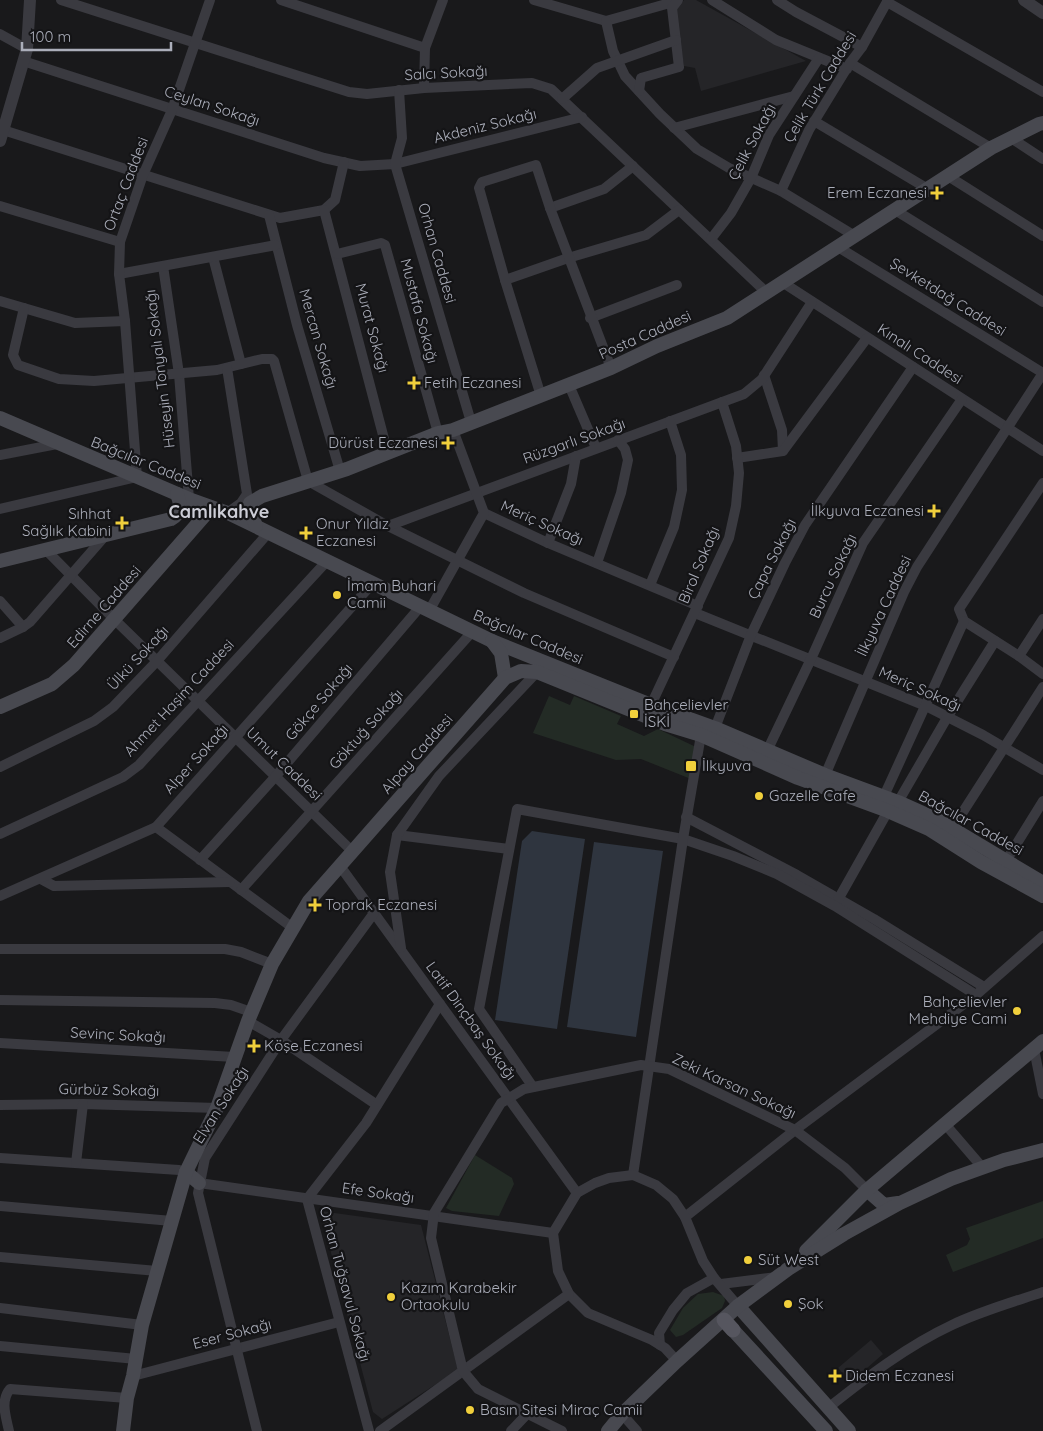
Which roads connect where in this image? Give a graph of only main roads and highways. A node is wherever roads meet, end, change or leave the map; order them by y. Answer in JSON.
{"nodes":[{"id":1,"x":1043,"y":123,"type":"edge"},
{"id":2,"x":0,"y":418,"type":"edge"},
{"id":3,"x":183,"y":496,"type":"junction"},
{"id":4,"x":222,"y":511,"type":"junction"},
{"id":5,"x":256,"y":526,"type":"junction"},
{"id":6,"x":0,"y":561,"type":"edge"},
{"id":7,"x":492,"y":642,"type":"junction"},
{"id":8,"x":506,"y":678,"type":"junction"},
{"id":9,"x":0,"y":707,"type":"edge"},
{"id":10,"x":823,"y":781,"type":"junction"},
{"id":11,"x":893,"y":806,"type":"junction"},
{"id":12,"x":1043,"y":883,"type":"edge"},
{"id":13,"x":1043,"y":896,"type":"edge"},
{"id":14,"x":1038,"y":1045,"type":"edge"},
{"id":15,"x":1043,"y":1150,"type":"edge"},
{"id":16,"x":186,"y":1172,"type":"junction"},
{"id":17,"x":199,"y":1183,"type":"road end"},
{"id":18,"x":867,"y":1190,"type":"junction"},
{"id":19,"x":900,"y":1203,"type":"junction"},
{"id":20,"x":783,"y":1273,"type":"junction"},
{"id":21,"x":738,"y":1306,"type":"junction"},
{"id":22,"x":728,"y":1325,"type":"junction"},
{"id":23,"x":123,"y":1431,"type":"edge"},
{"id":24,"x":608,"y":1431,"type":"edge"},
{"id":25,"x":826,"y":1431,"type":"edge"},
{"id":26,"x":849,"y":1431,"type":"edge"}],
"edges":[{"from":1,"to":5,"type":"main road","name":"Posta Caddesi"},
{"from":2,"to":3,"type":"main road","name":"Bağcılar Caddesi"},
{"from":3,"to":4,"type":"main road","name":"Bağcılar Caddesi"},
{"from":3,"to":6,"type":"main road"},
{"from":4,"to":5,"type":"main road","name":"Bağcılar Caddesi"},
{"from":4,"to":9,"type":"main road","name":"Edirne Caddesi"},
{"from":5,"to":7,"type":"main road","name":"Bağcılar Caddesi"},
{"from":7,"to":8,"type":"main road"},
{"from":7,"to":10,"type":"main road","name":"Bağcılar Caddesi"},
{"from":8,"to":10,"type":"main road"},
{"from":8,"to":16,"type":"main road","name":"Alpay Caddesi"},
{"from":10,"to":11,"type":"main road"},
{"from":10,"to":11,"type":"main road","name":"Bağcılar Caddesi"},
{"from":11,"to":12,"type":"main road","name":"Bağcılar Caddesi"},
{"from":11,"to":13,"type":"main road"},
{"from":14,"to":18,"type":"main road"},
{"from":15,"to":19,"type":"main road"},
{"from":16,"to":17,"type":"main road"},
{"from":16,"to":23,"type":"main road","name":"Alpay Caddesi"},
{"from":18,"to":19,"type":"main road"},
{"from":18,"to":20,"type":"main road"},
{"from":19,"to":20,"type":"main road"},
{"from":20,"to":21,"type":"main road"},
{"from":21,"to":22,"type":"main road"},
{"from":21,"to":26,"type":"main road"},
{"from":22,"to":24,"type":"main road"},
{"from":22,"to":25,"type":"main road"}]}
